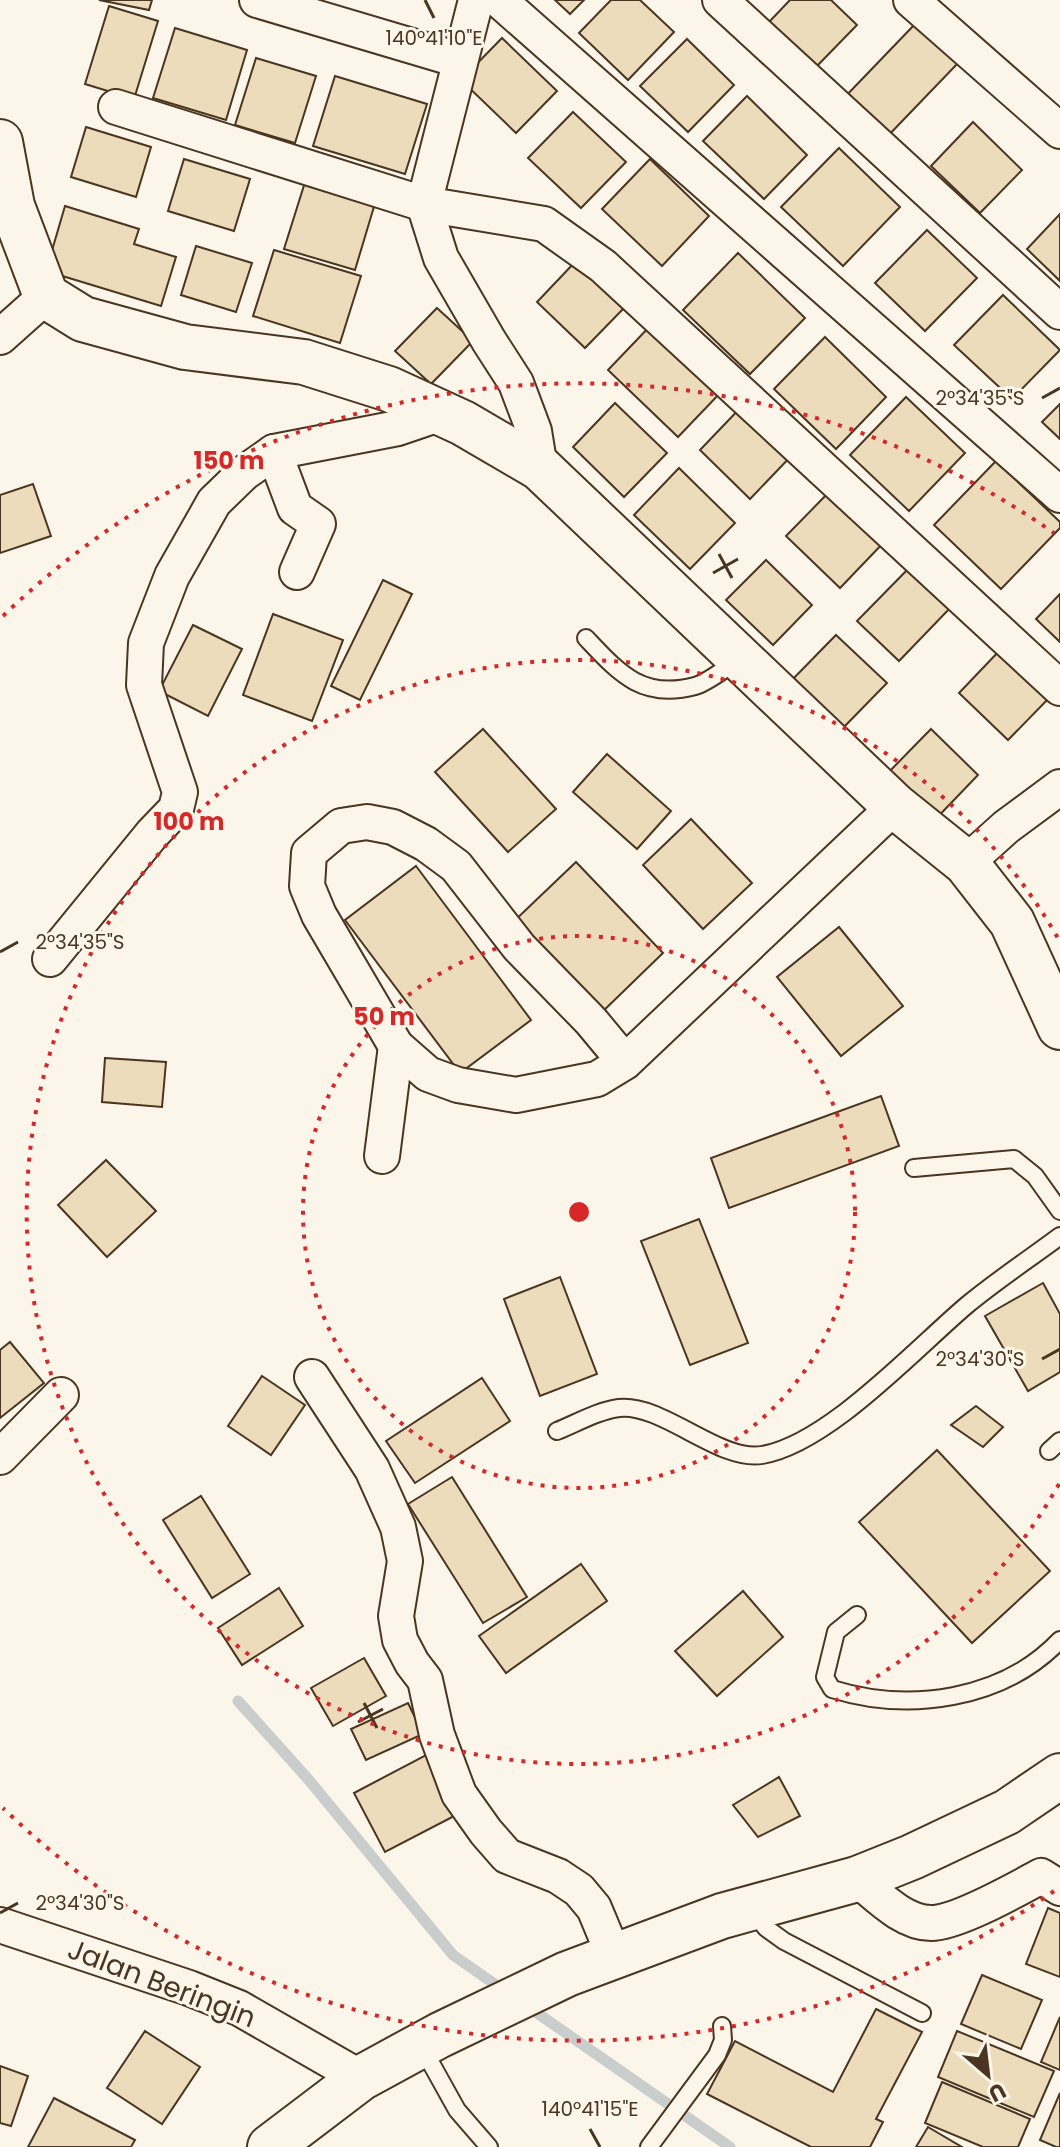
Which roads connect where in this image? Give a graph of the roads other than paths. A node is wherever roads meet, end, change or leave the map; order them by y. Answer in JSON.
{"nodes":[{"id":1,"x":257,"y":0,"type":"edge"},
{"id":2,"x":476,"y":0,"type":"edge"},
{"id":3,"x":499,"y":0,"type":"edge"},
{"id":4,"x":720,"y":0,"type":"edge"},
{"id":5,"x":911,"y":0,"type":"edge"},
{"id":6,"x":459,"y":60,"type":"junction"},
{"id":7,"x":116,"y":107,"type":"dead end"},
{"id":8,"x":1060,"y":131,"type":"edge"},
{"id":9,"x":0,"y":142,"type":"edge"},
{"id":10,"x":424,"y":204,"type":"junction"},
{"id":11,"x":46,"y":296,"type":"junction"},
{"id":12,"x":1060,"y":312,"type":"edge"},
{"id":13,"x":0,"y":337,"type":"edge"},
{"id":14,"x":442,"y":413,"type":"junction"},
{"id":15,"x":274,"y":452,"type":"junction"},
{"id":16,"x":540,"y":468,"type":"junction"},
{"id":17,"x":1060,"y":495,"type":"edge"},
{"id":18,"x":297,"y":572,"type":"dead end"},
{"id":19,"x":586,"y":638,"type":"dead end"},
{"id":20,"x":740,"y":659,"type":"junction"},
{"id":21,"x":1060,"y":688,"type":"edge"},
{"id":22,"x":1060,"y":787,"type":"edge"},
{"id":23,"x":895,"y":806,"type":"junction"},
{"id":24,"x":966,"y":863,"type":"junction"},
{"id":25,"x":50,"y":959,"type":"dead end"},
{"id":26,"x":1060,"y":1027,"type":"edge"},
{"id":27,"x":396,"y":1046,"type":"junction"},
{"id":28,"x":625,"y":1062,"type":"junction"},
{"id":29,"x":382,"y":1156,"type":"dead end"},
{"id":30,"x":914,"y":1168,"type":"dead end"},
{"id":31,"x":1060,"y":1211,"type":"edge"},
{"id":32,"x":1060,"y":1236,"type":"edge"},
{"id":33,"x":312,"y":1377,"type":"dead end"},
{"id":34,"x":61,"y":1395,"type":"dead end"},
{"id":35,"x":557,"y":1431,"type":"dead end"},
{"id":36,"x":0,"y":1457,"type":"edge"},
{"id":37,"x":857,"y":1615,"type":"dead end"},
{"id":38,"x":1060,"y":1640,"type":"edge"},
{"id":39,"x":1060,"y":1776,"type":"edge"},
{"id":40,"x":1054,"y":1876,"type":"edge"},
{"id":41,"x":857,"y":1879,"type":"junction"},
{"id":42,"x":750,"y":1908,"type":"junction"},
{"id":43,"x":0,"y":1925,"type":"edge"},
{"id":44,"x":614,"y":1956,"type":"junction"},
{"id":45,"x":922,"y":2013,"type":"dead end"},
{"id":46,"x":722,"y":2026,"type":"dead end"},
{"id":47,"x":430,"y":2040,"type":"junction"},
{"id":48,"x":361,"y":2078,"type":"junction"},
{"id":49,"x":270,"y":2147,"type":"edge"},
{"id":50,"x":489,"y":2147,"type":"edge"},
{"id":51,"x":649,"y":2147,"type":"edge"}],
"edges":[{"from":1,"to":6,"type":"street"},
{"from":2,"to":6,"type":"street"},
{"from":3,"to":17,"type":"street"},
{"from":4,"to":12,"type":"street"},
{"from":5,"to":8,"type":"street"},
{"from":6,"to":10,"type":"street"},
{"from":7,"to":10,"type":"street"},
{"from":9,"to":11,"type":"highway"},
{"from":10,"to":16,"type":"street"},
{"from":10,"to":21,"type":"street"},
{"from":11,"to":13,"type":"street"},
{"from":11,"to":14,"type":"highway"},
{"from":14,"to":15,"type":"street"},
{"from":14,"to":16,"type":"highway"},
{"from":15,"to":18,"type":"street"},
{"from":15,"to":25,"type":"street"},
{"from":16,"to":20,"type":"highway"},
{"from":19,"to":20,"type":"lane"},
{"from":20,"to":23,"type":"highway"},
{"from":22,"to":24,"type":"street"},
{"from":23,"to":24,"type":"highway"},
{"from":23,"to":28,"type":"street"},
{"from":24,"to":26,"type":"highway"},
{"from":27,"to":28,"type":"street"},
{"from":27,"to":28,"type":"street"},
{"from":27,"to":29,"type":"street"},
{"from":30,"to":31,"type":"lane"},
{"from":32,"to":35,"type":"lane"},
{"from":33,"to":44,"type":"street"},
{"from":34,"to":36,"type":"street"},
{"from":37,"to":38,"type":"lane"},
{"from":39,"to":41,"type":"highway"},
{"from":40,"to":41,"type":"street"},
{"from":41,"to":42,"type":"highway"},
{"from":42,"to":44,"type":"highway"},
{"from":42,"to":45,"type":"lane"},
{"from":43,"to":48,"type":"street","name":"Jalan Beringin"},
{"from":44,"to":47,"type":"highway"},
{"from":46,"to":51,"type":"lane"},
{"from":47,"to":48,"type":"highway"},
{"from":47,"to":50,"type":"lane"},
{"from":48,"to":49,"type":"highway"}]}
